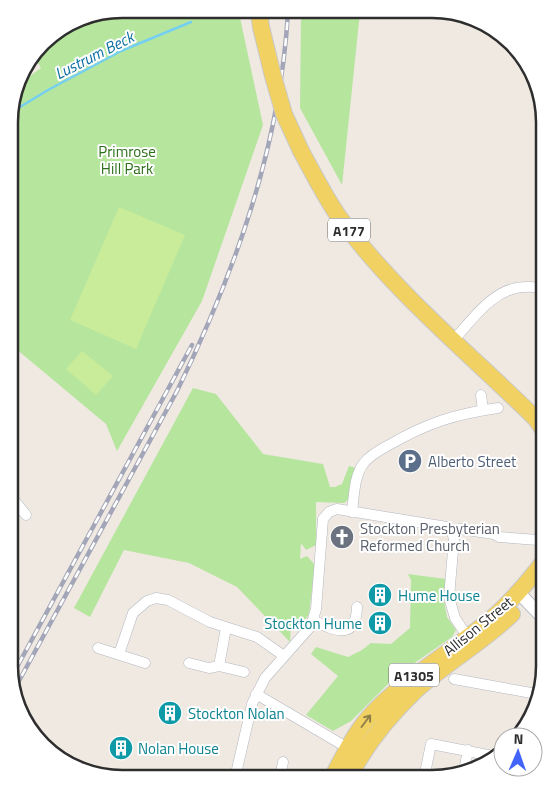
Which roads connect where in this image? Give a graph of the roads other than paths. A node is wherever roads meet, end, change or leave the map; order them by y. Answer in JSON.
{"nodes":[{"id":1,"x":260,"y":20,"type":"edge"},
{"id":2,"x":536,"y":288,"type":"edge"},
{"id":3,"x":453,"y":341,"type":"junction"},
{"id":4,"x":481,"y":395,"type":"dead end"},
{"id":5,"x":498,"y":408,"type":"dead end"},
{"id":6,"x":484,"y":410,"type":"junction"},
{"id":7,"x":535,"y":418,"type":"edge"},
{"id":8,"x":17,"y":504,"type":"edge"},
{"id":9,"x":352,"y":512,"type":"junction"},
{"id":10,"x":26,"y":515,"type":"dead end"},
{"id":11,"x":452,"y":532,"type":"junction"},
{"id":12,"x":535,"y":540,"type":"edge"},
{"id":13,"x":535,"y":575,"type":"edge"},
{"id":14,"x":535,"y":586,"type":"edge"},
{"id":15,"x":522,"y":596,"type":"junction"},
{"id":16,"x":357,"y":607,"type":"dead end"},
{"id":17,"x":535,"y":609,"type":"edge"},
{"id":18,"x":313,"y":620,"type":"junction"},
{"id":19,"x":226,"y":628,"type":"junction"},
{"id":20,"x":468,"y":636,"type":"junction"},
{"id":21,"x":98,"y":648,"type":"dead end"},
{"id":22,"x":119,"y":654,"type":"junction"},
{"id":23,"x":284,"y":656,"type":"junction"},
{"id":24,"x":145,"y":663,"type":"dead end"},
{"id":25,"x":190,"y":663,"type":"dead end"},
{"id":26,"x":219,"y":666,"type":"junction"},
{"id":27,"x":244,"y":672,"type":"dead end"},
{"id":28,"x":454,"y":679,"type":"dead end"},
{"id":29,"x":532,"y":693,"type":"edge"},
{"id":30,"x":256,"y":694,"type":"junction"},
{"id":31,"x":468,"y":750,"type":"junction"},
{"id":32,"x":354,"y":751,"type":"junction"},
{"id":33,"x":486,"y":754,"type":"edge"},
{"id":34,"x":283,"y":762,"type":"dead end"},
{"id":35,"x":465,"y":764,"type":"edge"},
{"id":36,"x":237,"y":770,"type":"edge"},
{"id":37,"x":282,"y":770,"type":"edge"},
{"id":38,"x":339,"y":770,"type":"edge"},
{"id":39,"x":350,"y":770,"type":"edge"},
{"id":40,"x":426,"y":770,"type":"edge"}],
"edges":[{"from":1,"to":3,"type":"main road","number":"A177","bridge":true},
{"from":2,"to":3,"type":"street"},
{"from":3,"to":7,"type":"main road","number":"A177"},
{"from":4,"to":6,"type":"street"},
{"from":5,"to":6,"type":"street"},
{"from":6,"to":9,"type":"street"},
{"from":8,"to":10,"type":"street"},
{"from":9,"to":11,"type":"street"},
{"from":9,"to":18,"type":"street"},
{"from":11,"to":12,"type":"street"},
{"from":11,"to":20,"type":"street"},
{"from":13,"to":15,"type":"main road","name":"Allison Street","number":"A1305"},
{"from":14,"to":15,"type":"main road","name":"Allison Street","number":"A1305"},
{"from":15,"to":17,"type":"street"},
{"from":15,"to":20,"type":"main road","name":"Allison Street","number":"A1305"},
{"from":15,"to":32,"type":"main road","name":"Allison Street","number":"A1305"},
{"from":16,"to":18,"type":"street"},
{"from":18,"to":23,"type":"street"},
{"from":19,"to":22,"type":"street"},
{"from":19,"to":23,"type":"street"},
{"from":19,"to":26,"type":"street"},
{"from":32,"to":20,"type":"main road","name":"Allison Street","number":"A1305","one_way":true},
{"from":21,"to":22,"type":"street"},
{"from":22,"to":24,"type":"street"},
{"from":23,"to":30,"type":"street"},
{"from":25,"to":26,"type":"street"},
{"from":26,"to":27,"type":"street"},
{"from":28,"to":29,"type":"street"},
{"from":30,"to":32,"type":"street"},
{"from":30,"to":36,"type":"street"},
{"from":31,"to":33,"type":"street"},
{"from":31,"to":35,"type":"street"},
{"from":31,"to":40,"type":"street"},
{"from":32,"to":38,"type":"main road","name":"Allison Street","number":"A1305"},
{"from":32,"to":39,"type":"main road","name":"Allison Street","number":"A1305"},
{"from":34,"to":37,"type":"street"}]}
